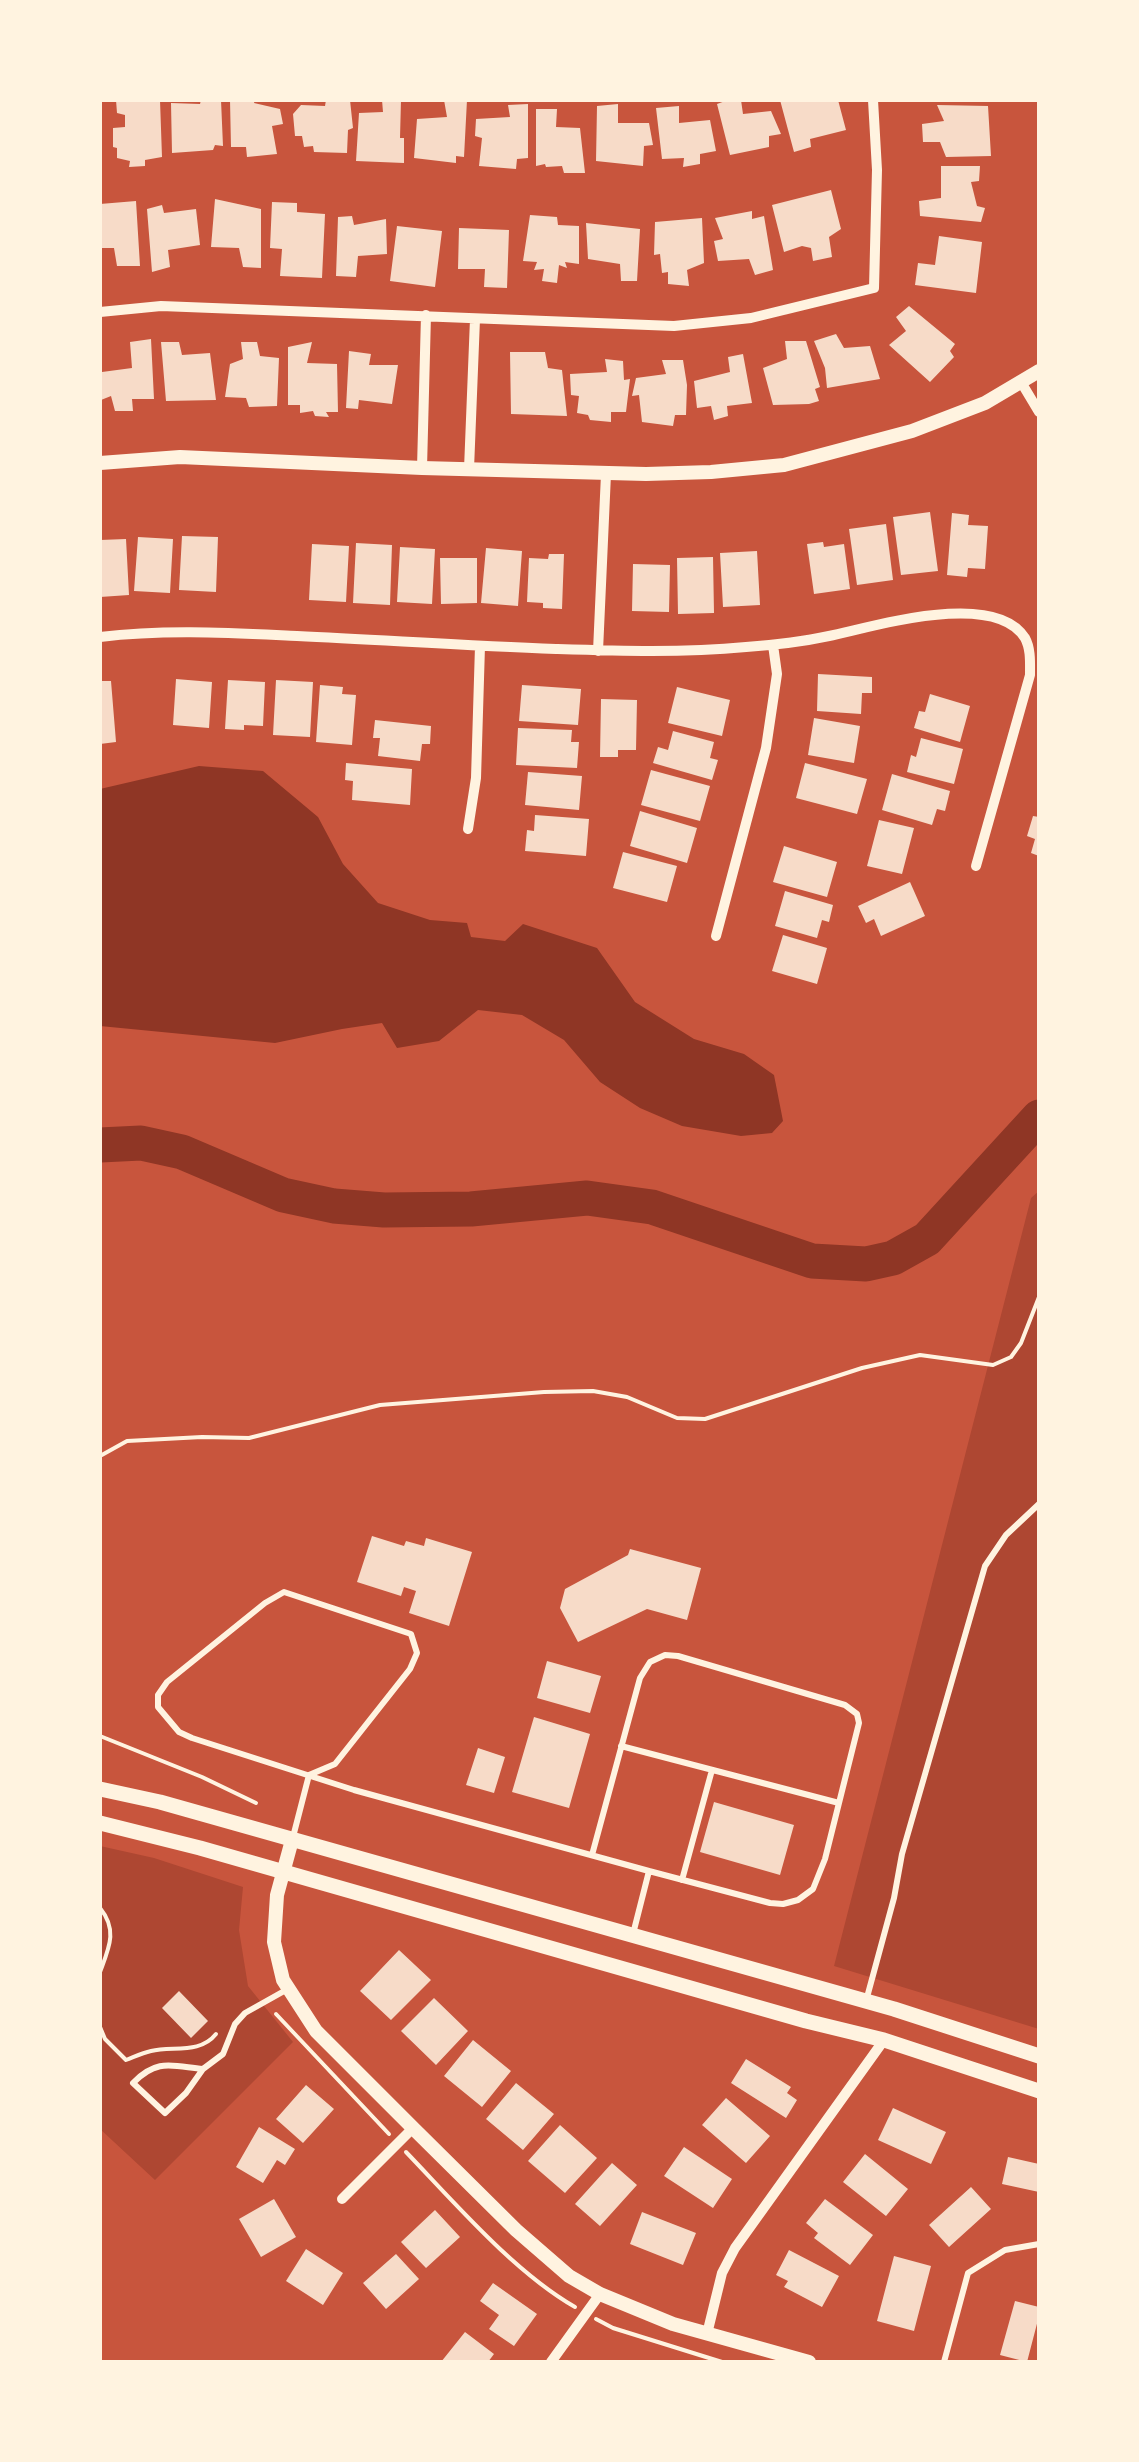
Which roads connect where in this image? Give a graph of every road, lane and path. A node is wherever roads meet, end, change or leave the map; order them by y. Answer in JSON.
{"nodes":[{"id":1,"x":873,"y":100,"type":"edge"},
{"id":2,"x":100,"y":312,"type":"edge"},
{"id":3,"x":426,"y":315,"type":"junction"},
{"id":4,"x":474,"y":319,"type":"junction"},
{"id":5,"x":1039,"y":371,"type":"edge"},
{"id":6,"x":1021,"y":382,"type":"junction"},
{"id":7,"x":1039,"y":412,"type":"edge"},
{"id":8,"x":100,"y":463,"type":"edge"},
{"id":9,"x":422,"y":468,"type":"junction"},
{"id":10,"x":469,"y":469,"type":"junction"},
{"id":11,"x":606,"y":474,"type":"junction"},
{"id":12,"x":100,"y":636,"type":"edge"},
{"id":13,"x":773,"y":645,"type":"junction"},
{"id":14,"x":480,"y":646,"type":"junction"},
{"id":15,"x":598,"y":651,"type":"junction"},
{"id":16,"x":468,"y":829,"type":"dead end"},
{"id":17,"x":976,"y":866,"type":"dead end"},
{"id":18,"x":716,"y":936,"type":"dead end"},
{"id":19,"x":1039,"y":1296,"type":"edge"},
{"id":20,"x":100,"y":1456,"type":"edge"},
{"id":21,"x":1039,"y":1504,"type":"edge"},
{"id":22,"x":100,"y":1736,"type":"edge"},
{"id":23,"x":621,"y":1746,"type":"junction"},
{"id":24,"x":712,"y":1770,"type":"junction"},
{"id":25,"x":309,"y":1775,"type":"junction"},
{"id":26,"x":100,"y":1789,"type":"edge"},
{"id":27,"x":839,"y":1803,"type":"junction"},
{"id":28,"x":256,"y":1804,"type":"dead end"},
{"id":29,"x":100,"y":1822,"type":"edge"},
{"id":30,"x":292,"y":1840,"type":"junction"},
{"id":31,"x":592,"y":1854,"type":"junction"},
{"id":32,"x":649,"y":1871,"type":"junction"},
{"id":33,"x":283,"y":1872,"type":"junction"},
{"id":34,"x":682,"y":1880,"type":"junction"},
{"id":35,"x":100,"y":1908,"type":"edge"},
{"id":36,"x":632,"y":1935,"type":"junction"},
{"id":37,"x":100,"y":1972,"type":"edge"},
{"id":38,"x":288,"y":1989,"type":"junction"},
{"id":39,"x":866,"y":2001,"type":"junction"},
{"id":40,"x":220,"y":2026,"type":"dead end"},
{"id":41,"x":100,"y":2027,"type":"edge"},
{"id":42,"x":884,"y":2040,"type":"junction"},
{"id":43,"x":1039,"y":2056,"type":"edge"},
{"id":44,"x":203,"y":2069,"type":"junction"},
{"id":45,"x":1039,"y":2091,"type":"edge"},
{"id":46,"x":413,"y":2128,"type":"junction"},
{"id":47,"x":342,"y":2199,"type":"dead end"},
{"id":48,"x":1039,"y":2244,"type":"edge"},
{"id":49,"x":600,"y":2294,"type":"junction"},
{"id":50,"x":707,"y":2334,"type":"junction"},
{"id":51,"x":551,"y":2362,"type":"edge"},
{"id":52,"x":809,"y":2362,"type":"edge"},
{"id":53,"x":944,"y":2362,"type":"edge"}],
"edges":[{"from":1,"to":4,"type":"street"},
{"from":2,"to":3,"type":"street"},
{"from":3,"to":4,"type":"street"},
{"from":3,"to":9,"type":"street"},
{"from":4,"to":10,"type":"street"},
{"from":5,"to":6,"type":"street"},
{"from":6,"to":7,"type":"street"},
{"from":6,"to":11,"type":"street"},
{"from":8,"to":9,"type":"street"},
{"from":9,"to":10,"type":"street"},
{"from":10,"to":11,"type":"street"},
{"from":11,"to":15,"type":"street"},
{"from":12,"to":14,"type":"street"},
{"from":13,"to":15,"type":"street"},
{"from":13,"to":17,"type":"street"},
{"from":13,"to":18,"type":"street"},
{"from":14,"to":15,"type":"street"},
{"from":14,"to":16,"type":"street"},
{"from":19,"to":20,"type":"path"},
{"from":21,"to":39,"type":"lane"},
{"from":22,"to":28,"type":"path"},
{"from":23,"to":24,"type":"lane"},
{"from":23,"to":27,"type":"lane"},
{"from":23,"to":31,"type":"lane"},
{"from":24,"to":27,"type":"lane"},
{"from":24,"to":34,"type":"lane"},
{"from":25,"to":25,"type":"lane"},
{"from":25,"to":30,"type":"lane"},
{"from":25,"to":31,"type":"lane"},
{"from":26,"to":30,"type":"main road"},
{"from":27,"to":34,"type":"lane"},
{"from":29,"to":33,"type":"main road"},
{"from":30,"to":33,"type":"street"},
{"from":30,"to":36,"type":"main road"},
{"from":31,"to":32,"type":"lane"},
{"from":32,"to":34,"type":"lane"},
{"from":32,"to":36,"type":"lane"},
{"from":33,"to":38,"type":"street"},
{"from":33,"to":42,"type":"main road"},
{"from":35,"to":37,"type":"path"},
{"from":36,"to":39,"type":"main road"},
{"from":38,"to":44,"type":"lane"},
{"from":38,"to":46,"type":"street"},
{"from":39,"to":43,"type":"main road"},
{"from":40,"to":41,"type":"path"},
{"from":42,"to":45,"type":"main road"},
{"from":42,"to":50,"type":"street"},
{"from":44,"to":44,"type":"lane"},
{"from":46,"to":47,"type":"street"},
{"from":46,"to":49,"type":"street"},
{"from":48,"to":53,"type":"lane"},
{"from":49,"to":50,"type":"street"},
{"from":49,"to":51,"type":"street"},
{"from":50,"to":52,"type":"street"}]}
